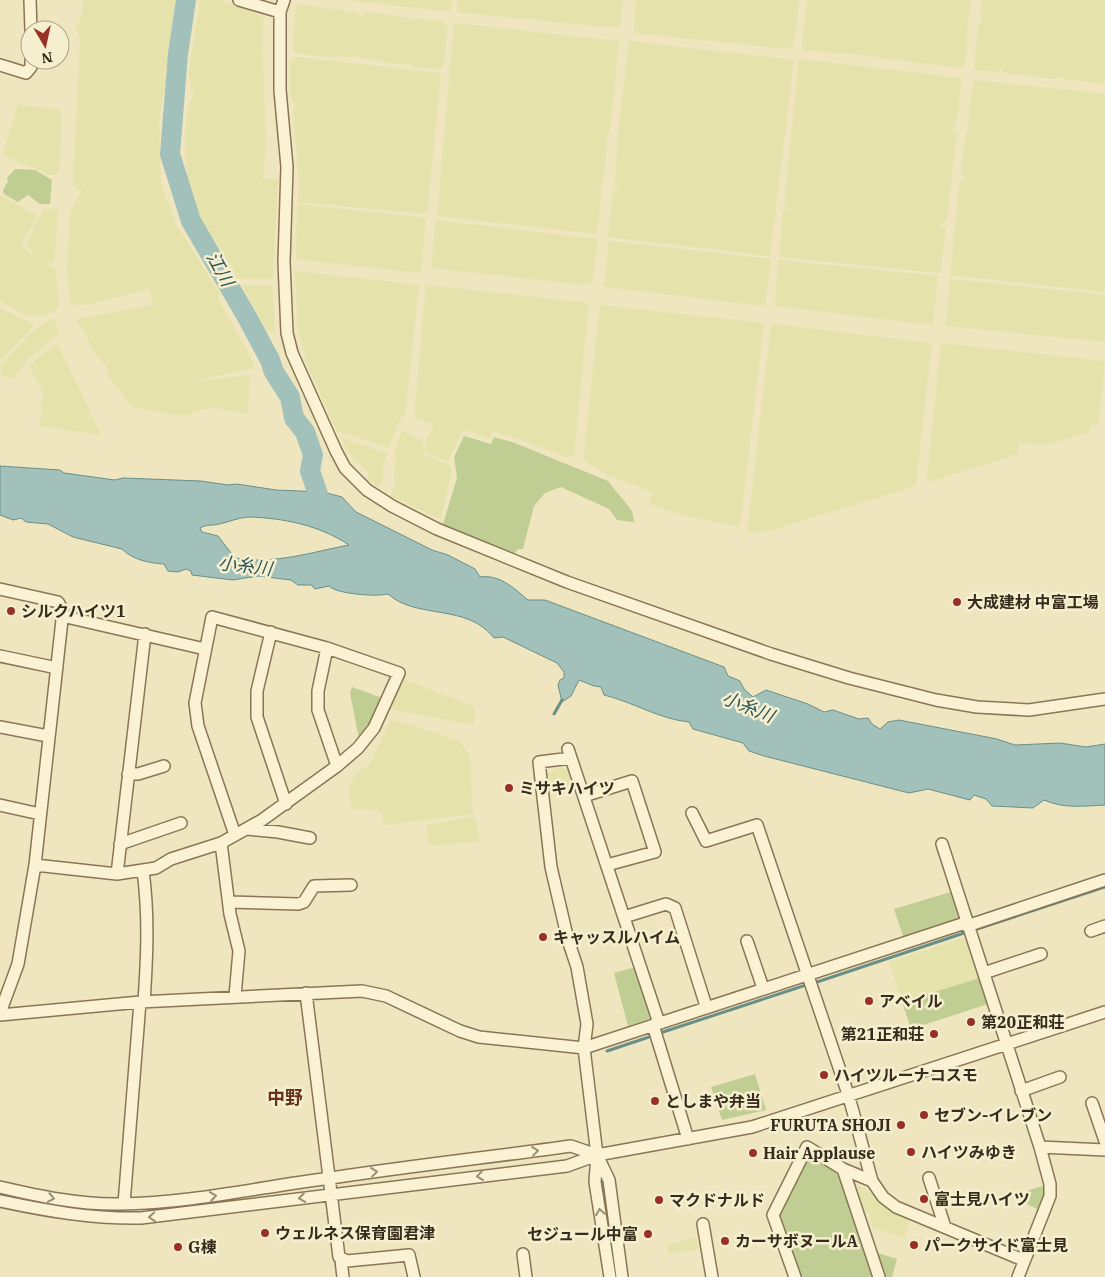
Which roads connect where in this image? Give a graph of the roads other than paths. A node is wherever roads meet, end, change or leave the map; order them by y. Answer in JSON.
{"nodes":[{"id":1,"x":30,"y":0,"type":"edge"},
{"id":2,"x":238,"y":0,"type":"edge"},
{"id":3,"x":284,"y":0,"type":"edge"},
{"id":4,"x":280,"y":12,"type":"junction"},
{"id":5,"x":30,"y":20,"type":"edge"},
{"id":6,"x":0,"y":65,"type":"edge"},
{"id":7,"x":28,"y":70,"type":"edge"},
{"id":8,"x":0,"y":589,"type":"edge"},
{"id":9,"x":62,"y":616,"type":"junction"},
{"id":10,"x":271,"y":632,"type":"junction"},
{"id":11,"x":145,"y":634,"type":"junction"},
{"id":12,"x":327,"y":648,"type":"junction"},
{"id":13,"x":205,"y":649,"type":"junction"},
{"id":14,"x":0,"y":656,"type":"edge"},
{"id":15,"x":57,"y":668,"type":"junction"},
{"id":16,"x":1105,"y":699,"type":"edge"},
{"id":17,"x":0,"y":727,"type":"edge"},
{"id":18,"x":48,"y":736,"type":"junction"},
{"id":19,"x":164,"y":766,"type":"dead end"},
{"id":20,"x":337,"y":766,"type":"junction"},
{"id":21,"x":128,"y":774,"type":"junction"},
{"id":22,"x":584,"y":796,"type":"junction"},
{"id":23,"x":286,"y":804,"type":"junction"},
{"id":24,"x":0,"y":805,"type":"edge"},
{"id":25,"x":692,"y":813,"type":"dead end"},
{"id":26,"x":40,"y":814,"type":"junction"},
{"id":27,"x":181,"y":824,"type":"dead end"},
{"id":28,"x":246,"y":829,"type":"junction"},
{"id":29,"x":235,"y":835,"type":"junction"},
{"id":30,"x":310,"y":838,"type":"dead end"},
{"id":31,"x":221,"y":843,"type":"junction"},
{"id":32,"x":120,"y":844,"type":"junction"},
{"id":33,"x":942,"y":844,"type":"dead end"},
{"id":34,"x":34,"y":865,"type":"junction"},
{"id":35,"x":607,"y":865,"type":"junction"},
{"id":36,"x":143,"y":871,"type":"junction"},
{"id":37,"x":117,"y":874,"type":"junction"},
{"id":38,"x":1105,"y":880,"type":"edge"},
{"id":39,"x":351,"y":885,"type":"dead end"},
{"id":40,"x":228,"y":902,"type":"junction"},
{"id":41,"x":624,"y":917,"type":"junction"},
{"id":42,"x":967,"y":926,"type":"junction"},
{"id":43,"x":1105,"y":926,"type":"edge"},
{"id":44,"x":1091,"y":931,"type":"dead end"},
{"id":45,"x":747,"y":941,"type":"dead end"},
{"id":46,"x":1041,"y":954,"type":"dead end"},
{"id":47,"x":984,"y":973,"type":"junction"},
{"id":48,"x":806,"y":974,"type":"junction"},
{"id":49,"x":763,"y":988,"type":"junction"},
{"id":50,"x":306,"y":992,"type":"junction"},
{"id":51,"x":234,"y":996,"type":"junction"},
{"id":52,"x":142,"y":1002,"type":"junction"},
{"id":53,"x":706,"y":1006,"type":"junction"},
{"id":54,"x":1105,"y":1012,"type":"edge"},
{"id":55,"x":0,"y":1014,"type":"edge"},
{"id":56,"x":656,"y":1024,"type":"junction"},
{"id":57,"x":1006,"y":1045,"type":"junction"},
{"id":58,"x":584,"y":1048,"type":"junction"},
{"id":59,"x":1060,"y":1077,"type":"dead end"},
{"id":60,"x":1021,"y":1091,"type":"junction"},
{"id":61,"x":849,"y":1097,"type":"junction"},
{"id":62,"x":1092,"y":1103,"type":"dead end"},
{"id":63,"x":688,"y":1139,"type":"junction"},
{"id":64,"x":1105,"y":1141,"type":"edge"},
{"id":65,"x":1040,"y":1147,"type":"junction"},
{"id":66,"x":1105,"y":1150,"type":"edge"},
{"id":67,"x":597,"y":1156,"type":"junction"},
{"id":68,"x":843,"y":1168,"type":"junction"},
{"id":69,"x":329,"y":1178,"type":"junction"},
{"id":70,"x":929,"y":1178,"type":"dead end"},
{"id":71,"x":872,"y":1181,"type":"junction"},
{"id":72,"x":0,"y":1187,"type":"edge"},
{"id":73,"x":331,"y":1194,"type":"junction"},
{"id":74,"x":0,"y":1201,"type":"edge"},
{"id":75,"x":124,"y":1204,"type":"junction"},
{"id":76,"x":703,"y":1224,"type":"dead end"},
{"id":77,"x":945,"y":1227,"type":"junction"},
{"id":78,"x":523,"y":1254,"type":"dead end"},
{"id":79,"x":341,"y":1260,"type":"junction"},
{"id":80,"x":1024,"y":1260,"type":"junction"},
{"id":81,"x":344,"y":1277,"type":"edge"},
{"id":82,"x":414,"y":1277,"type":"edge"},
{"id":83,"x":526,"y":1277,"type":"edge"},
{"id":84,"x":610,"y":1277,"type":"edge"},
{"id":85,"x":622,"y":1277,"type":"edge"},
{"id":86,"x":712,"y":1277,"type":"edge"},
{"id":87,"x":795,"y":1277,"type":"edge"},
{"id":88,"x":879,"y":1277,"type":"edge"},
{"id":89,"x":1018,"y":1277,"type":"edge"}],
"edges":[{"from":1,"to":5,"type":"street"},
{"from":2,"to":4,"type":"street"},
{"from":3,"to":4,"type":"street"},
{"from":4,"to":16,"type":"street"},
{"from":6,"to":7,"type":"street"},
{"from":8,"to":9,"type":"street"},
{"from":9,"to":11,"type":"street"},
{"from":9,"to":15,"type":"street"},
{"from":10,"to":12,"type":"street"},
{"from":10,"to":13,"type":"street"},
{"from":10,"to":23,"type":"street"},
{"from":11,"to":13,"type":"street"},
{"from":11,"to":21,"type":"street"},
{"from":12,"to":20,"type":"street"},
{"from":12,"to":20,"type":"street"},
{"from":13,"to":29,"type":"street"},
{"from":14,"to":15,"type":"street"},
{"from":15,"to":18,"type":"street"},
{"from":17,"to":18,"type":"street"},
{"from":18,"to":26,"type":"street"},
{"from":19,"to":21,"type":"street"},
{"from":20,"to":23,"type":"street"},
{"from":21,"to":32,"type":"street"},
{"from":22,"to":35,"type":"street"},
{"from":22,"to":35,"type":"street"},
{"from":22,"to":58,"type":"street"},
{"from":23,"to":28,"type":"street"},
{"from":24,"to":26,"type":"street"},
{"from":25,"to":48,"type":"street"},
{"from":26,"to":34,"type":"street"},
{"from":27,"to":32,"type":"street"},
{"from":28,"to":29,"type":"street"},
{"from":28,"to":30,"type":"street"},
{"from":29,"to":31,"type":"street"},
{"from":31,"to":36,"type":"street"},
{"from":31,"to":40,"type":"street"},
{"from":32,"to":37,"type":"street"},
{"from":33,"to":42,"type":"street"},
{"from":34,"to":37,"type":"street"},
{"from":34,"to":55,"type":"street"},
{"from":35,"to":41,"type":"street"},
{"from":36,"to":37,"type":"street"},
{"from":36,"to":52,"type":"street"},
{"from":38,"to":42,"type":"street"},
{"from":39,"to":40,"type":"street"},
{"from":40,"to":51,"type":"street"},
{"from":41,"to":53,"type":"street"},
{"from":41,"to":56,"type":"street"},
{"from":42,"to":47,"type":"street"},
{"from":42,"to":48,"type":"street"},
{"from":43,"to":44,"type":"street"},
{"from":45,"to":49,"type":"street"},
{"from":46,"to":47,"type":"street"},
{"from":47,"to":57,"type":"street"},
{"from":48,"to":49,"type":"street"},
{"from":48,"to":61,"type":"street"},
{"from":49,"to":53,"type":"street"},
{"from":50,"to":51,"type":"street"},
{"from":50,"to":58,"type":"street"},
{"from":50,"to":69,"type":"street"},
{"from":51,"to":52,"type":"street"},
{"from":52,"to":55,"type":"street"},
{"from":52,"to":75,"type":"street"},
{"from":53,"to":56,"type":"street"},
{"from":54,"to":57,"type":"street"},
{"from":56,"to":58,"type":"street"},
{"from":56,"to":63,"type":"street"},
{"from":57,"to":60,"type":"street"},
{"from":57,"to":61,"type":"street"},
{"from":58,"to":67,"type":"street"},
{"from":59,"to":60,"type":"street"},
{"from":60,"to":65,"type":"street"},
{"from":61,"to":63,"type":"street"},
{"from":61,"to":71,"type":"street"},
{"from":62,"to":64,"type":"street"},
{"from":63,"to":67,"type":"street"},
{"from":65,"to":66,"type":"street"},
{"from":65,"to":80,"type":"street"},
{"from":69,"to":67,"type":"street","one_way":true},
{"from":67,"to":73,"type":"street","one_way":true},
{"from":84,"to":67,"type":"street","one_way":true},
{"from":67,"to":85,"type":"street"},
{"from":68,"to":71,"type":"street"},
{"from":68,"to":87,"type":"street"},
{"from":68,"to":88,"type":"street"},
{"from":69,"to":73,"type":"street"},
{"from":75,"to":69,"type":"street","one_way":true},
{"from":70,"to":77,"type":"street"},
{"from":71,"to":77,"type":"street"},
{"from":72,"to":75,"type":"street","one_way":true},
{"from":73,"to":74,"type":"street","one_way":true},
{"from":73,"to":79,"type":"street"},
{"from":76,"to":86,"type":"street"},
{"from":77,"to":80,"type":"street"},
{"from":78,"to":83,"type":"street"},
{"from":79,"to":81,"type":"street"},
{"from":79,"to":82,"type":"street"},
{"from":80,"to":89,"type":"street"}]}
